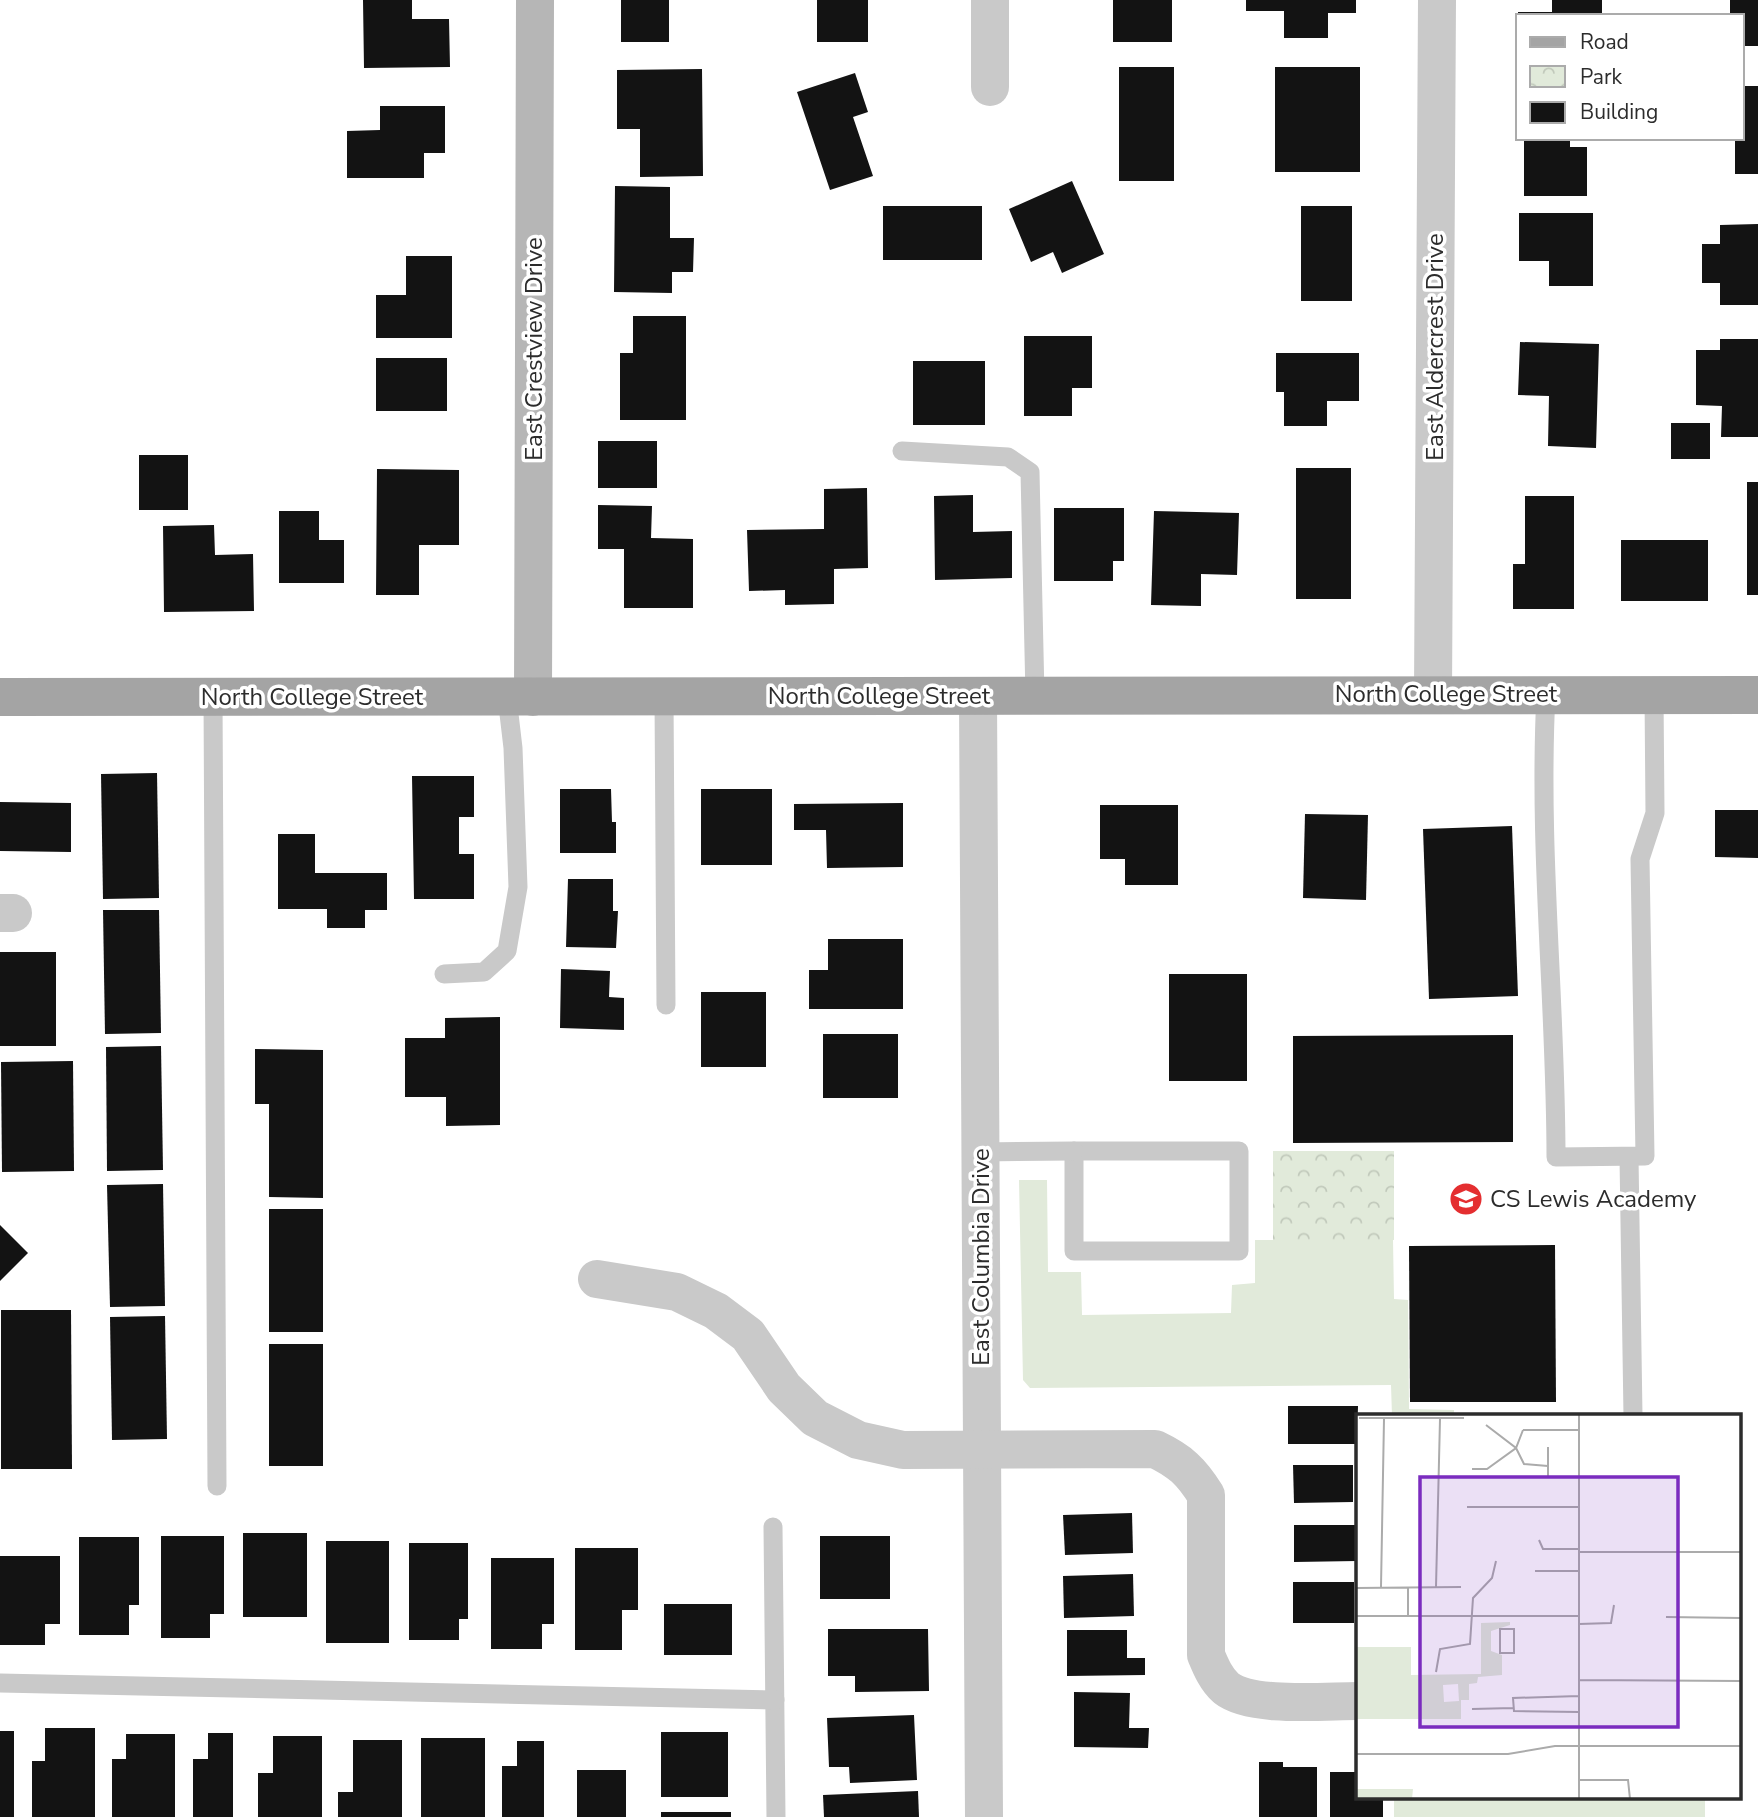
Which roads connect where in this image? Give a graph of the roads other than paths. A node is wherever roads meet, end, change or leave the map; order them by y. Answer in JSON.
{"nodes":[{"id":1,"x":535,"y":0,"type":"edge"},
{"id":2,"x":990,"y":0,"type":"edge"},
{"id":3,"x":1437,"y":0,"type":"edge"},
{"id":4,"x":990,"y":87,"type":"dead end"},
{"id":5,"x":901,"y":451,"type":"dead end"},
{"id":6,"x":1433,"y":694,"type":"junction"},
{"id":7,"x":1546,"y":694,"type":"junction"},
{"id":8,"x":1654,"y":694,"type":"junction"},
{"id":9,"x":1758,"y":695,"type":"edge"},
{"id":10,"x":213,"y":696,"type":"junction"},
{"id":11,"x":978,"y":696,"type":"junction"},
{"id":12,"x":1035,"y":696,"type":"junction"},
{"id":13,"x":0,"y":697,"type":"edge"},
{"id":14,"x":520,"y":697,"type":"junction"},
{"id":15,"x":664,"y":697,"type":"junction"},
{"id":16,"x":444,"y":974,"type":"dead end"},
{"id":17,"x":666,"y":1005,"type":"dead end"},
{"id":18,"x":1074,"y":1151,"type":"junction"},
{"id":19,"x":980,"y":1152,"type":"junction"},
{"id":20,"x":1629,"y":1157,"type":"junction"},
{"id":21,"x":597,"y":1279,"type":"dead end"},
{"id":22,"x":1633,"y":1414,"type":"edge"},
{"id":23,"x":982,"y":1450,"type":"junction"},
{"id":24,"x":217,"y":1486,"type":"dead end"},
{"id":25,"x":773,"y":1527,"type":"dead end"},
{"id":26,"x":0,"y":1683,"type":"edge"},
{"id":27,"x":775,"y":1700,"type":"junction"},
{"id":28,"x":1356,"y":1701,"type":"edge"},
{"id":29,"x":776,"y":1817,"type":"edge"},
{"id":30,"x":984,"y":1817,"type":"edge"}],
"edges":[{"from":1,"to":14,"type":"street","name":"East Crestview Drive"},
{"from":2,"to":4,"type":"street"},
{"from":3,"to":6,"type":"street","name":"East Aldercrest Drive"},
{"from":5,"to":12,"type":"lane"},
{"from":6,"to":7,"type":"main road","name":"North College Street"},
{"from":6,"to":12,"type":"main road","name":"North College Street"},
{"from":7,"to":8,"type":"main road","name":"North College Street"},
{"from":7,"to":20,"type":"lane"},
{"from":8,"to":9,"type":"main road","name":"North College Street"},
{"from":8,"to":20,"type":"lane"},
{"from":10,"to":13,"type":"main road","name":"North College Street"},
{"from":10,"to":14,"type":"main road","name":"North College Street"},
{"from":10,"to":24,"type":"lane"},
{"from":11,"to":12,"type":"main road","name":"North College Street"},
{"from":11,"to":15,"type":"main road","name":"North College Street"},
{"from":11,"to":19,"type":"street","name":"East Columbia Drive"},
{"from":14,"to":15,"type":"main road","name":"North College Street"},
{"from":14,"to":16,"type":"lane"},
{"from":15,"to":17,"type":"lane"},
{"from":18,"to":18,"type":"lane"},
{"from":18,"to":19,"type":"lane"},
{"from":19,"to":23,"type":"street","name":"East Columbia Drive"},
{"from":20,"to":22,"type":"lane"},
{"from":21,"to":23,"type":"street"},
{"from":23,"to":28,"type":"street"},
{"from":23,"to":30,"type":"street","name":"East Columbia Drive"},
{"from":25,"to":27,"type":"lane"},
{"from":26,"to":27,"type":"lane"},
{"from":27,"to":29,"type":"lane"}]}
